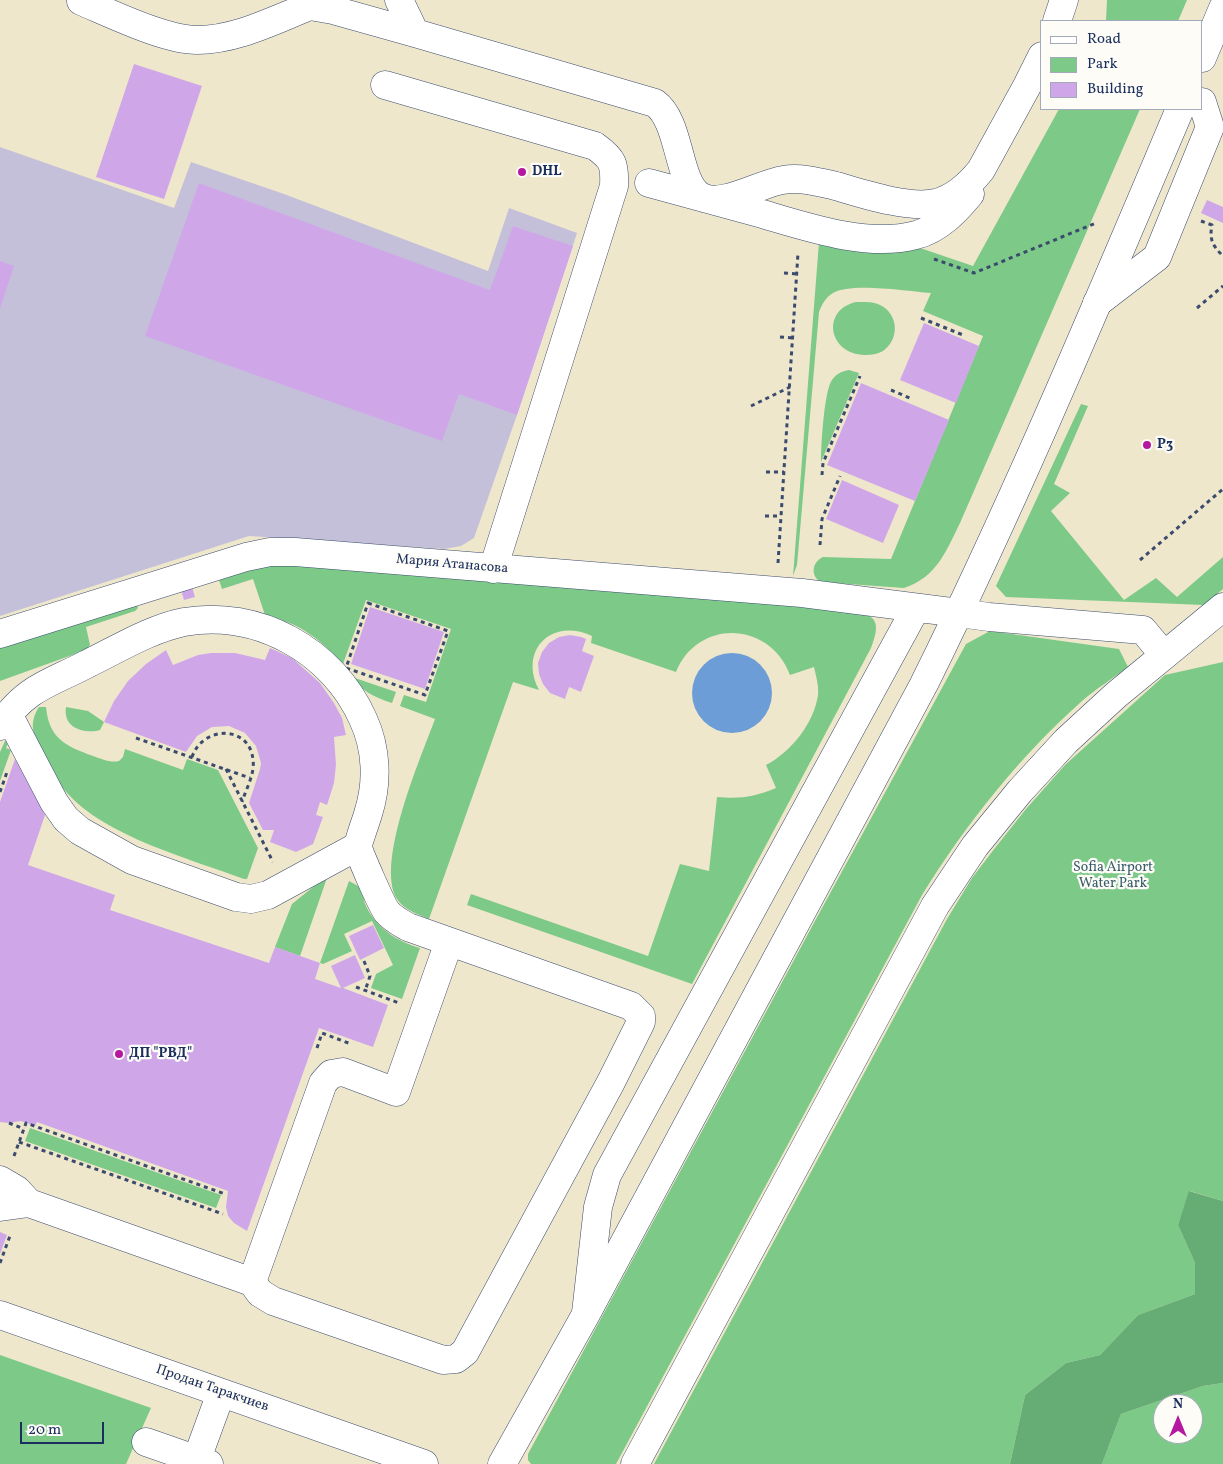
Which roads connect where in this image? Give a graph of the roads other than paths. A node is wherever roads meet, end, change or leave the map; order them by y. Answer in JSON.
{"nodes":[{"id":1,"x":82,"y":0,"type":"edge"},
{"id":2,"x":399,"y":0,"type":"edge"},
{"id":3,"x":1064,"y":0,"type":"edge"},
{"id":4,"x":311,"y":3,"type":"edge"},
{"id":5,"x":1223,"y":8,"type":"edge"},
{"id":6,"x":1057,"y":20,"type":"edge"},
{"id":7,"x":415,"y":33,"type":"junction"},
{"id":8,"x":1203,"y":56,"type":"edge"},
{"id":9,"x":1040,"y":60,"type":"edge"},
{"id":10,"x":385,"y":85,"type":"dead end"},
{"id":11,"x":1203,"y":105,"type":"edge"},
{"id":12,"x":1180,"y":110,"type":"edge"},
{"id":13,"x":981,"y":170,"type":"junction"},
{"id":14,"x":649,"y":183,"type":"dead end"},
{"id":15,"x":705,"y":198,"type":"junction"},
{"id":16,"x":1097,"y":303,"type":"junction"},
{"id":17,"x":493,"y":569,"type":"junction"},
{"id":18,"x":156,"y":585,"type":"junction"},
{"id":19,"x":1223,"y":607,"type":"edge"},
{"id":20,"x":916,"y":608,"type":"junction"},
{"id":21,"x":959,"y":613,"type":"junction"},
{"id":22,"x":170,"y":626,"type":"junction"},
{"id":23,"x":0,"y":634,"type":"edge"},
{"id":24,"x":1164,"y":655,"type":"junction"},
{"id":25,"x":4,"y":720,"type":"edge"},
{"id":26,"x":358,"y":846,"type":"junction"},
{"id":27,"x":449,"y":942,"type":"junction"},
{"id":28,"x":0,"y":1180,"type":"edge"},
{"id":29,"x":29,"y":1203,"type":"junction"},
{"id":30,"x":0,"y":1207,"type":"edge"},
{"id":31,"x":252,"y":1282,"type":"junction"},
{"id":32,"x":0,"y":1315,"type":"edge"},
{"id":33,"x":585,"y":1316,"type":"junction"},
{"id":34,"x":221,"y":1393,"type":"junction"},
{"id":35,"x":146,"y":1442,"type":"dead end"},
{"id":36,"x":200,"y":1463,"type":"edge"},
{"id":37,"x":424,"y":1464,"type":"edge"},
{"id":38,"x":502,"y":1464,"type":"edge"},
{"id":39,"x":635,"y":1464,"type":"edge"}],
"edges":[{"from":1,"to":4,"type":"main road"},
{"from":2,"to":7,"type":"main road"},
{"from":3,"to":6,"type":"main road"},
{"from":4,"to":7,"type":"main road"},
{"from":5,"to":8,"type":"main road"},
{"from":7,"to":15,"type":"main road"},
{"from":9,"to":13,"type":"main road"},
{"from":10,"to":17,"type":"main road"},
{"from":11,"to":16,"type":"main road"},
{"from":12,"to":16,"type":"main road"},
{"from":13,"to":15,"type":"main road"},
{"from":13,"to":15,"type":"main road"},
{"from":14,"to":15,"type":"main road"},
{"from":16,"to":21,"type":"main road"},
{"from":17,"to":18,"type":"main road","name":"Мария Атанасова"},
{"from":17,"to":20,"type":"main road","name":"Мария Атанасова"},
{"from":18,"to":22,"type":"main road"},
{"from":18,"to":23,"type":"main road","name":"Мария Атанасова"},
{"from":19,"to":24,"type":"main road"},
{"from":20,"to":21,"type":"main road","name":"Мария Атанасова"},
{"from":20,"to":33,"type":"main road"},
{"from":21,"to":24,"type":"main road","name":"Мария Атанасова"},
{"from":21,"to":33,"type":"main road"},
{"from":22,"to":25,"type":"main road"},
{"from":22,"to":26,"type":"main road"},
{"from":24,"to":39,"type":"main road"},
{"from":25,"to":26,"type":"main road"},
{"from":26,"to":27,"type":"main road"},
{"from":27,"to":31,"type":"main road"},
{"from":27,"to":31,"type":"main road"},
{"from":28,"to":29,"type":"main road"},
{"from":29,"to":30,"type":"main road"},
{"from":29,"to":31,"type":"main road"},
{"from":32,"to":34,"type":"main road","name":"Продан Таракчиев"},
{"from":33,"to":38,"type":"main road"},
{"from":34,"to":36,"type":"main road"},
{"from":34,"to":37,"type":"main road","name":"Продан Таракчиев"},
{"from":35,"to":36,"type":"main road"}]}
